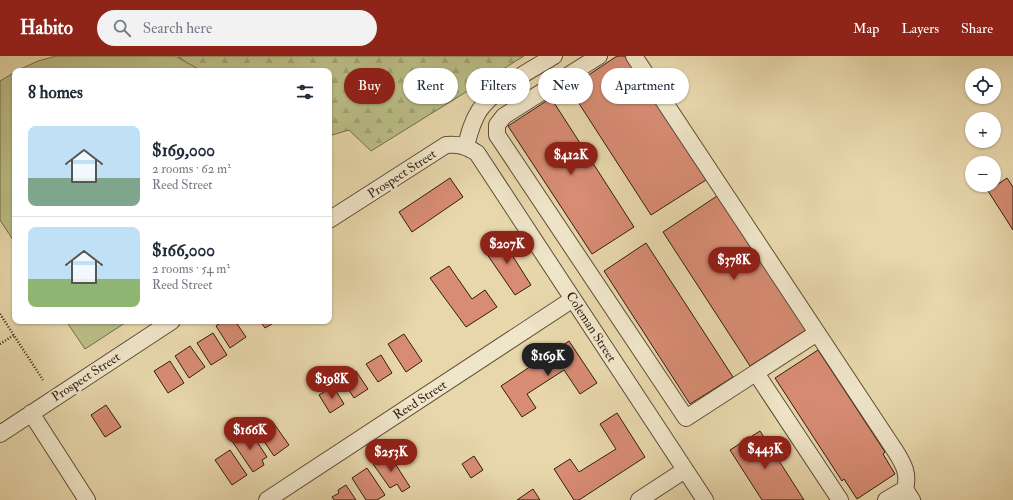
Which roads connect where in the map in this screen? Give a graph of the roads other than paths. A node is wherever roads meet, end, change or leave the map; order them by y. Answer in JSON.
{"nodes":[{"id":1,"x":554,"y":56,"type":"edge"},
{"id":2,"x":599,"y":56,"type":"edge"},
{"id":3,"x":634,"y":56,"type":"edge"},
{"id":4,"x":472,"y":150,"type":"junction"},
{"id":5,"x":332,"y":218,"type":"edge"},
{"id":6,"x":573,"y":299,"type":"junction"},
{"id":7,"x":167,"y":324,"type":"edge"},
{"id":8,"x":817,"y":333,"type":"junction"},
{"id":9,"x":756,"y":373,"type":"junction"},
{"id":10,"x":31,"y":413,"type":"junction"},
{"id":11,"x":0,"y":434,"type":"edge"},
{"id":12,"x":685,"y":470,"type":"junction"},
{"id":13,"x":908,"y":495,"type":"edge"},
{"id":14,"x":88,"y":500,"type":"edge"},
{"id":15,"x":267,"y":500,"type":"edge"},
{"id":16,"x":639,"y":500,"type":"edge"},
{"id":17,"x":705,"y":500,"type":"edge"},
{"id":18,"x":840,"y":500,"type":"edge"},
{"id":19,"x":886,"y":500,"type":"edge"}],
"edges":[{"from":1,"to":4,"type":"street"},
{"from":2,"to":9,"type":"street"},
{"from":3,"to":8,"type":"street"},
{"from":4,"to":5,"type":"street","name":"Prospect Street"},
{"from":4,"to":6,"type":"street","name":"Coleman Street"},
{"from":6,"to":12,"type":"street","name":"Coleman Street"},
{"from":6,"to":15,"type":"street","name":"Reed Street"},
{"from":7,"to":10,"type":"street","name":"Prospect Street"},
{"from":8,"to":9,"type":"street"},
{"from":8,"to":13,"type":"street"},
{"from":9,"to":18,"type":"street"},
{"from":10,"to":11,"type":"street","name":"Prospect Street"},
{"from":10,"to":14,"type":"street"},
{"from":12,"to":16,"type":"street"},
{"from":12,"to":17,"type":"street","name":"Coleman Street"},
{"from":13,"to":19,"type":"street"}]}
